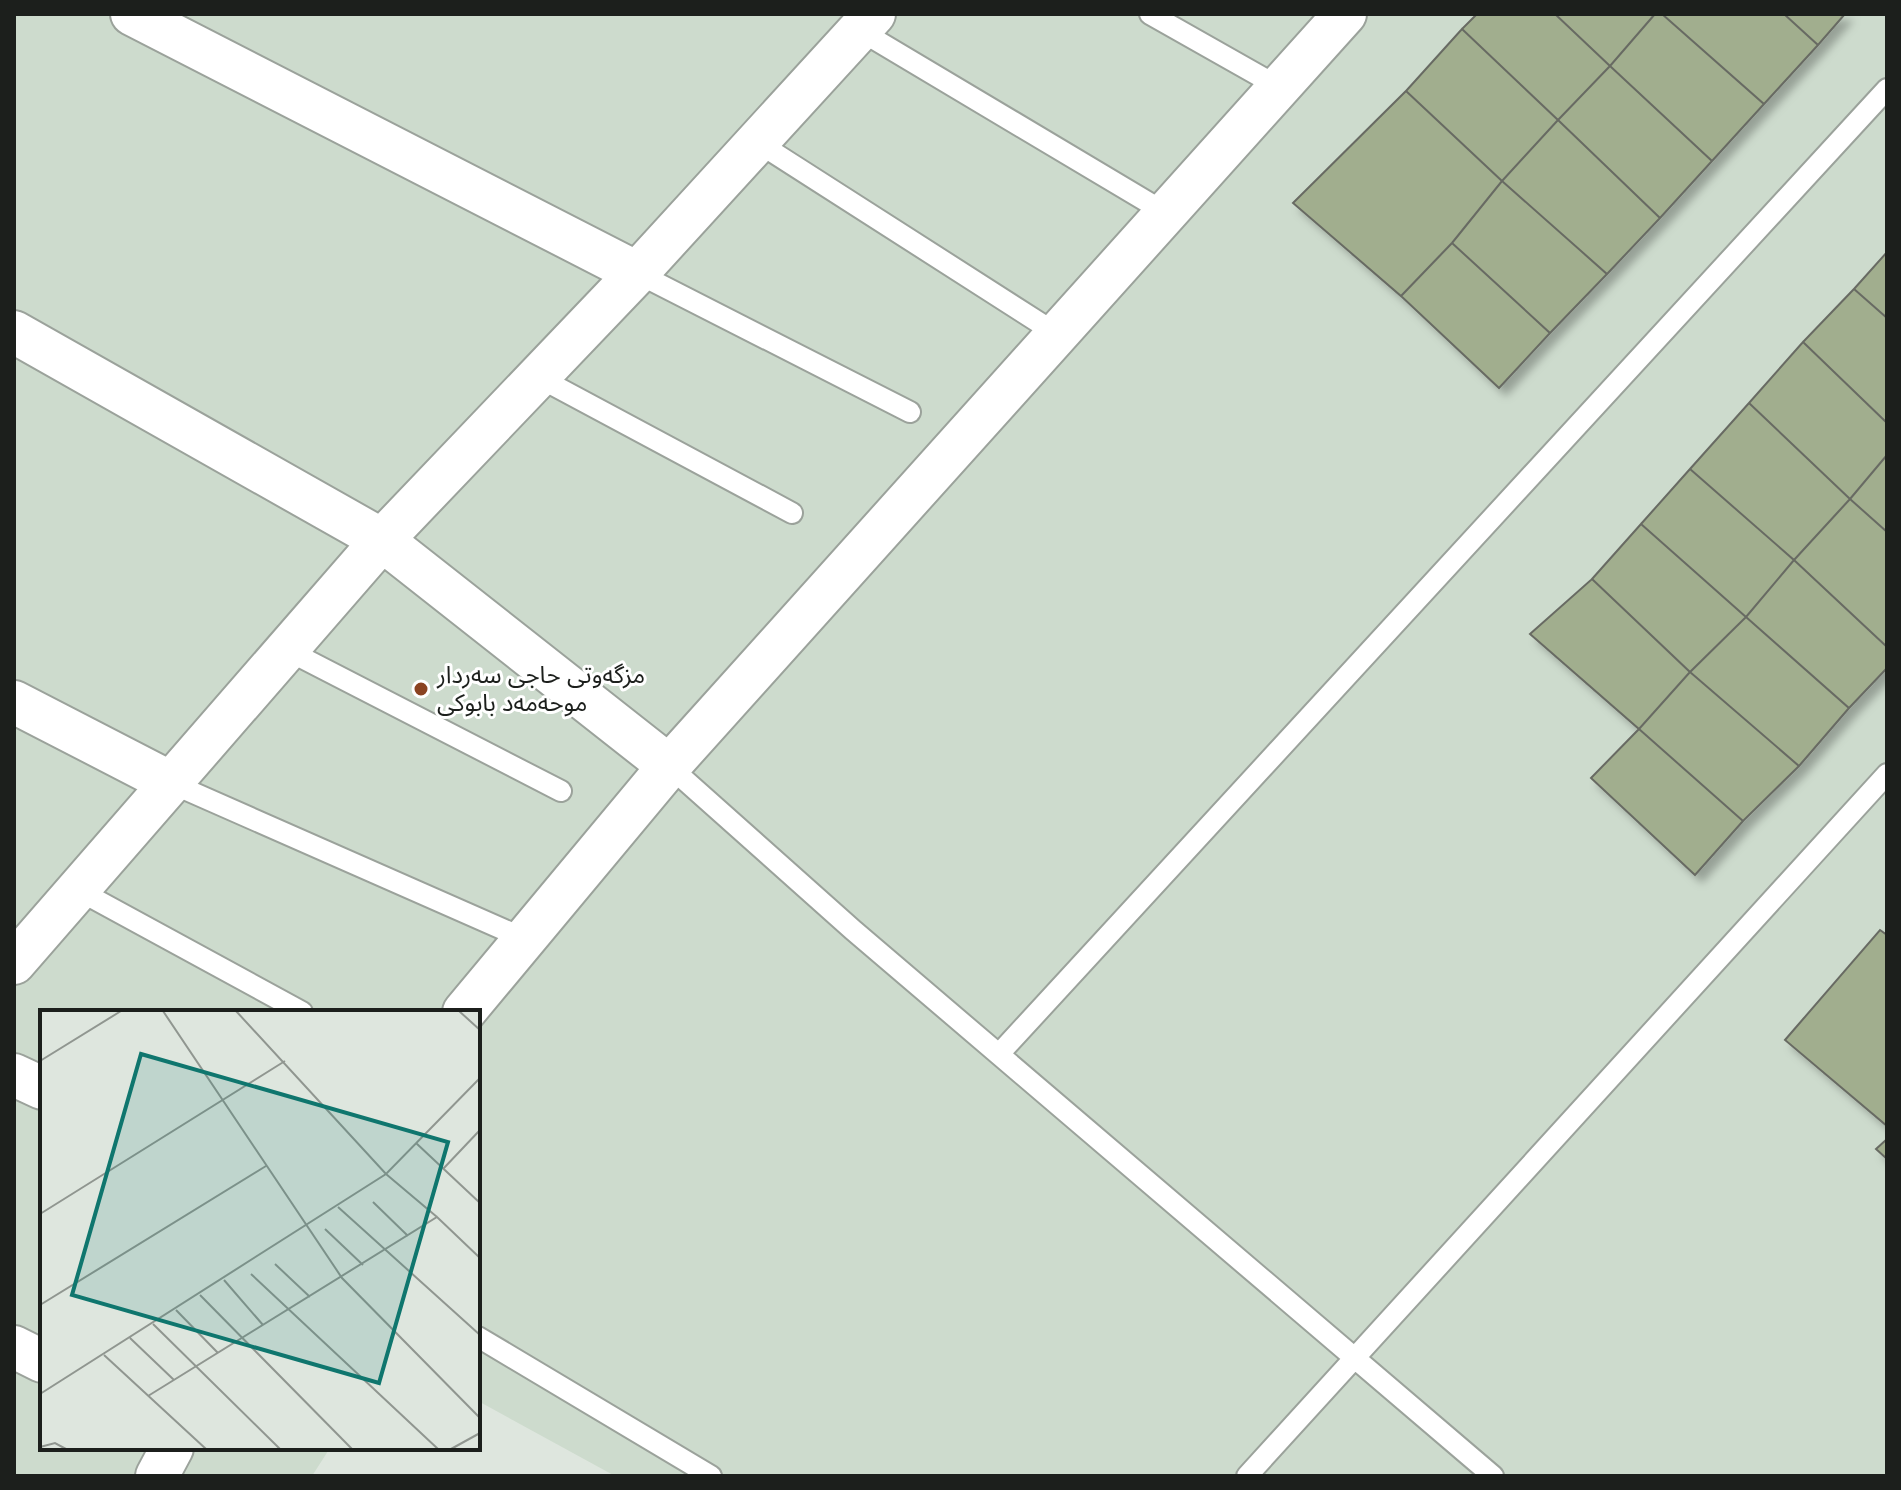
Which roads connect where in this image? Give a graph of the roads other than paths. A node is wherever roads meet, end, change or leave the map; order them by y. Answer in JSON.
{"nodes":[{"id":1,"x":132,"y":14,"type":"edge"},
{"id":2,"x":1150,"y":14,"type":"edge"},
{"id":3,"x":1345,"y":14,"type":"edge"},
{"id":4,"x":854,"y":19,"type":"edge"},
{"id":5,"x":1279,"y":87,"type":"junction"},
{"id":6,"x":1887,"y":89,"type":"edge"},
{"id":7,"x":757,"y":142,"type":"junction"},
{"id":8,"x":1166,"y":213,"type":"junction"},
{"id":9,"x":637,"y":273,"type":"junction"},
{"id":10,"x":14,"y":332,"type":"edge"},
{"id":11,"x":1057,"y":334,"type":"junction"},
{"id":12,"x":538,"y":377,"type":"junction"},
{"id":13,"x":910,"y":412,"type":"dead end"},
{"id":14,"x":792,"y":513,"type":"dead end"},
{"id":15,"x":382,"y":540,"type":"junction"},
{"id":16,"x":287,"y":650,"type":"junction"},
{"id":17,"x":14,"y":702,"type":"edge"},
{"id":18,"x":669,"y":766,"type":"junction"},
{"id":19,"x":1887,"y":774,"type":"edge"},
{"id":20,"x":171,"y":783,"type":"junction"},
{"id":21,"x":561,"y":791,"type":"dead end"},
{"id":22,"x":78,"y":890,"type":"junction"},
{"id":23,"x":525,"y":939,"type":"junction"},
{"id":24,"x":14,"y":963,"type":"edge"},
{"id":25,"x":298,"y":1010,"type":"edge"},
{"id":26,"x":466,"y":1010,"type":"edge"},
{"id":27,"x":999,"y":1054,"type":"junction"},
{"id":28,"x":14,"y":1075,"type":"edge"},
{"id":29,"x":40,"y":1087,"type":"edge"},
{"id":30,"x":480,"y":1338,"type":"edge"},
{"id":31,"x":14,"y":1347,"type":"edge"},
{"id":32,"x":1355,"y":1358,"type":"junction"},
{"id":33,"x":40,"y":1360,"type":"edge"},
{"id":34,"x":171,"y":1450,"type":"edge"},
{"id":35,"x":157,"y":1476,"type":"edge"},
{"id":36,"x":711,"y":1476,"type":"edge"},
{"id":37,"x":1247,"y":1476,"type":"edge"},
{"id":38,"x":1493,"y":1476,"type":"edge"}],
"edges":[{"from":1,"to":9,"type":"street"},
{"from":2,"to":5,"type":"lane"},
{"from":3,"to":5,"type":"street"},
{"from":4,"to":7,"type":"street"},
{"from":4,"to":8,"type":"lane"},
{"from":5,"to":8,"type":"street"},
{"from":6,"to":27,"type":"lane"},
{"from":7,"to":9,"type":"street"},
{"from":7,"to":11,"type":"lane"},
{"from":8,"to":11,"type":"street"},
{"from":9,"to":12,"type":"street"},
{"from":9,"to":13,"type":"lane"},
{"from":10,"to":15,"type":"street"},
{"from":11,"to":18,"type":"street"},
{"from":12,"to":14,"type":"lane"},
{"from":12,"to":15,"type":"street"},
{"from":15,"to":16,"type":"street"},
{"from":15,"to":18,"type":"street"},
{"from":16,"to":20,"type":"street"},
{"from":16,"to":21,"type":"lane"},
{"from":17,"to":20,"type":"street"},
{"from":18,"to":23,"type":"street"},
{"from":18,"to":27,"type":"lane"},
{"from":19,"to":32,"type":"lane"},
{"from":20,"to":22,"type":"street"},
{"from":20,"to":23,"type":"lane"},
{"from":22,"to":24,"type":"street"},
{"from":22,"to":25,"type":"lane"},
{"from":23,"to":26,"type":"street"},
{"from":27,"to":32,"type":"lane"},
{"from":28,"to":29,"type":"street"},
{"from":30,"to":36,"type":"lane"},
{"from":31,"to":33,"type":"street"},
{"from":32,"to":37,"type":"lane"},
{"from":32,"to":38,"type":"lane"},
{"from":34,"to":35,"type":"street"}]}
